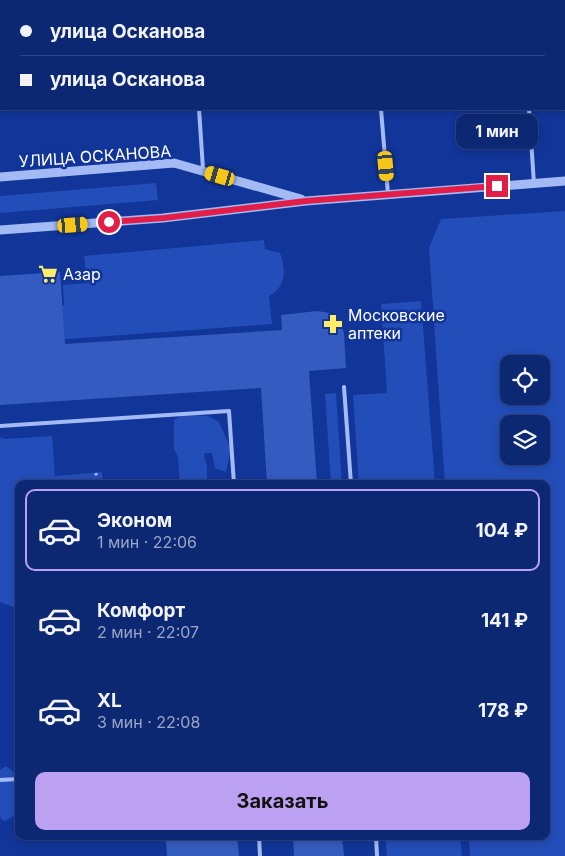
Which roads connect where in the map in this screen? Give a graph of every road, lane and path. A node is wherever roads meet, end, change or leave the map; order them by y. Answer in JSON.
{"nodes":[{"id":1,"x":198,"y":110,"type":"edge"},
{"id":2,"x":381,"y":110,"type":"edge"},
{"id":3,"x":529,"y":110,"type":"edge"},
{"id":4,"x":203,"y":172,"type":"junction"},
{"id":5,"x":0,"y":177,"type":"edge"},
{"id":6,"x":565,"y":181,"type":"edge"},
{"id":7,"x":534,"y":184,"type":"junction"},
{"id":8,"x":388,"y":195,"type":"junction"},
{"id":9,"x":306,"y":201,"type":"junction"},
{"id":10,"x":0,"y":230,"type":"edge"},
{"id":11,"x":344,"y":387,"type":"dead end"},
{"id":12,"x":0,"y":426,"type":"edge"},
{"id":13,"x":96,"y":473,"type":"dead end"},
{"id":14,"x":97,"y":480,"type":"edge"},
{"id":15,"x":234,"y":480,"type":"edge"},
{"id":16,"x":351,"y":480,"type":"edge"},
{"id":17,"x":15,"y":779,"type":"edge"},
{"id":18,"x":0,"y":780,"type":"edge"},
{"id":19,"x":259,"y":840,"type":"edge"},
{"id":20,"x":376,"y":840,"type":"edge"},
{"id":21,"x":260,"y":856,"type":"edge"},
{"id":22,"x":377,"y":856,"type":"edge"}],
"edges":[{"from":1,"to":4,"type":"lane"},
{"from":2,"to":8,"type":"lane"},
{"from":3,"to":7,"type":"lane"},
{"from":4,"to":5,"type":"street","name":"УЛИЦА ОСКАНОВА"},
{"from":4,"to":9,"type":"street","name":"УЛИЦА ОСКАНОВА"},
{"from":6,"to":7,"type":"street","name":"УЛИЦА ОСКАНОВА"},
{"from":7,"to":8,"type":"street","name":"УЛИЦА ОСКАНОВА"},
{"from":8,"to":9,"type":"street","name":"УЛИЦА ОСКАНОВА"},
{"from":9,"to":10,"type":"street","name":"УЛИЦА ОСКАНОВА"},
{"from":11,"to":16,"type":"lane"},
{"from":12,"to":15,"type":"lane"},
{"from":13,"to":14,"type":"path"},
{"from":17,"to":18,"type":"lane"},
{"from":19,"to":21,"type":"lane"},
{"from":20,"to":22,"type":"lane"}]}
